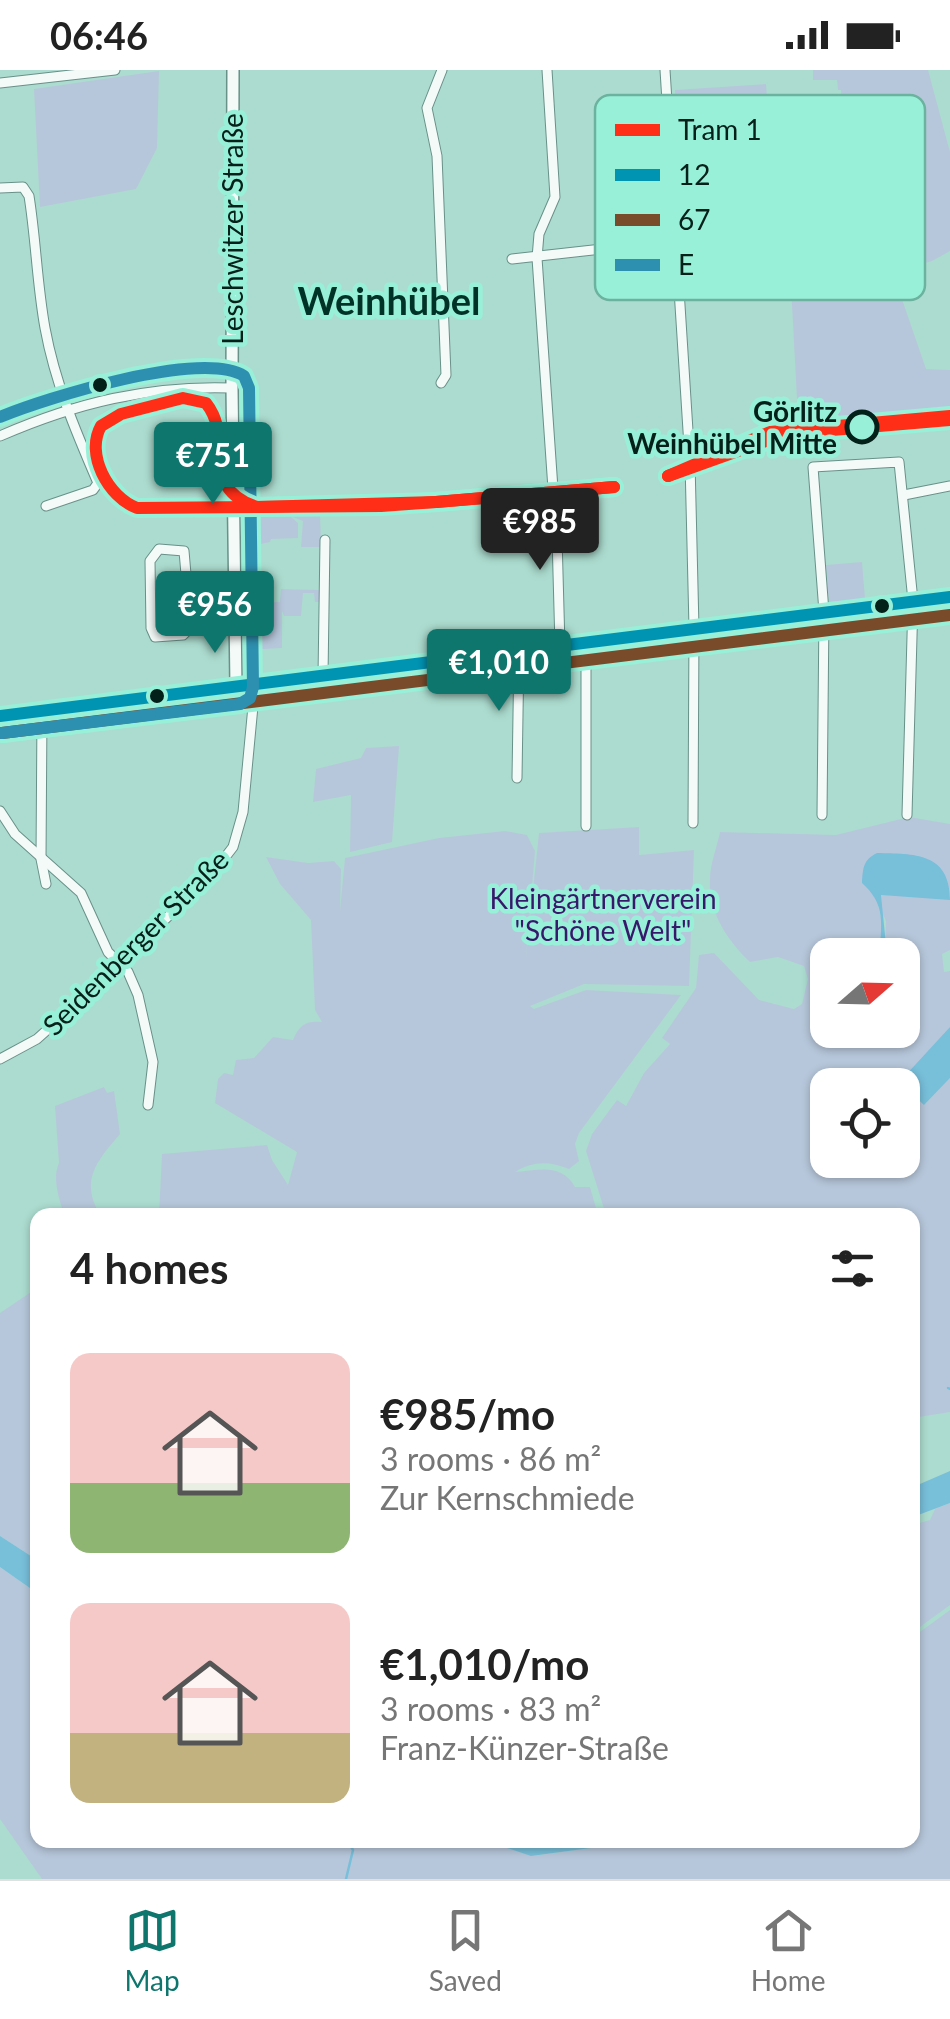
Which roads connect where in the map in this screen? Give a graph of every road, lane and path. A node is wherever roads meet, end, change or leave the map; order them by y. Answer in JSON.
{"nodes":[{"id":1,"x":115,"y":70,"type":"edge"},
{"id":2,"x":233,"y":70,"type":"edge"},
{"id":3,"x":442,"y":70,"type":"edge"},
{"id":4,"x":547,"y":70,"type":"edge"},
{"id":5,"x":665,"y":70,"type":"edge"},
{"id":6,"x":0,"y":83,"type":"edge"},
{"id":7,"x":667,"y":95,"type":"edge"},
{"id":8,"x":0,"y":188,"type":"edge"},
{"id":9,"x":595,"y":250,"type":"edge"},
{"id":10,"x":537,"y":258,"type":"junction"},
{"id":11,"x":512,"y":259,"type":"dead end"},
{"id":12,"x":680,"y":300,"type":"edge"},
{"id":13,"x":441,"y":383,"type":"dead end"},
{"id":14,"x":232,"y":388,"type":"junction"},
{"id":15,"x":67,"y":410,"type":"junction"},
{"id":16,"x":0,"y":436,"type":"edge"},
{"id":17,"x":950,"y":486,"type":"edge"},
{"id":18,"x":904,"y":494,"type":"junction"},
{"id":19,"x":46,"y":506,"type":"dead end"},
{"id":20,"x":326,"y":540,"type":"dead end"},
{"id":21,"x":950,"y":597,"type":"edge"},
{"id":22,"x":912,"y":601,"type":"junction"},
{"id":23,"x":234,"y":606,"type":"junction"},
{"id":24,"x":188,"y":608,"type":"junction"},
{"id":25,"x":824,"y":612,"type":"junction"},
{"id":26,"x":694,"y":628,"type":"junction"},
{"id":27,"x":586,"y":642,"type":"junction"},
{"id":28,"x":560,"y":646,"type":"junction"},
{"id":29,"x":520,"y":651,"type":"junction"},
{"id":30,"x":323,"y":676,"type":"junction"},
{"id":31,"x":255,"y":684,"type":"junction"},
{"id":32,"x":236,"y":687,"type":"junction"},
{"id":33,"x":42,"y":711,"type":"junction"},
{"id":34,"x":0,"y":716,"type":"edge"},
{"id":35,"x":518,"y":778,"type":"dead end"},
{"id":36,"x":0,"y":811,"type":"edge"},
{"id":37,"x":908,"y":815,"type":"dead end"},
{"id":38,"x":822,"y":816,"type":"dead end"},
{"id":39,"x":694,"y":823,"type":"dead end"},
{"id":40,"x":586,"y":826,"type":"dead end"},
{"id":41,"x":41,"y":859,"type":"junction"},
{"id":42,"x":46,"y":884,"type":"dead end"},
{"id":43,"x":120,"y":962,"type":"junction"},
{"id":44,"x":0,"y":1059,"type":"edge"},
{"id":45,"x":148,"y":1105,"type":"dead end"}],
"edges":[{"from":1,"to":6,"type":"street"},
{"from":2,"to":14,"type":"street","name":"Leschwitzer Straße"},
{"from":3,"to":13,"type":"street"},
{"from":4,"to":10,"type":"street"},
{"from":5,"to":7,"type":"street"},
{"from":8,"to":15,"type":"street"},
{"from":9,"to":10,"type":"street"},
{"from":10,"to":11,"type":"street"},
{"from":10,"to":28,"type":"street"},
{"from":12,"to":26,"type":"street"},
{"from":14,"to":15,"type":"street"},
{"from":14,"to":23,"type":"street","name":"Leschwitzer Straße"},
{"from":15,"to":16,"type":"street"},
{"from":15,"to":19,"type":"street"},
{"from":17,"to":18,"type":"street"},
{"from":18,"to":22,"type":"street"},
{"from":18,"to":25,"type":"street"},
{"from":20,"to":30,"type":"street"},
{"from":21,"to":22,"type":"main road"},
{"from":22,"to":25,"type":"main road"},
{"from":22,"to":37,"type":"street"},
{"from":23,"to":24,"type":"street"},
{"from":23,"to":32,"type":"street","name":"Leschwitzer Straße"},
{"from":24,"to":24,"type":"street"},
{"from":25,"to":26,"type":"main road"},
{"from":25,"to":38,"type":"street"},
{"from":26,"to":27,"type":"main road"},
{"from":26,"to":39,"type":"street"},
{"from":27,"to":28,"type":"main road"},
{"from":27,"to":40,"type":"street"},
{"from":28,"to":29,"type":"main road"},
{"from":29,"to":30,"type":"main road"},
{"from":29,"to":35,"type":"street"},
{"from":30,"to":31,"type":"main road"},
{"from":31,"to":32,"type":"main road"},
{"from":31,"to":43,"type":"street","name":"Seidenberger Straße"},
{"from":32,"to":33,"type":"main road"},
{"from":33,"to":34,"type":"main road"},
{"from":33,"to":41,"type":"street"},
{"from":36,"to":41,"type":"street"},
{"from":41,"to":42,"type":"street"},
{"from":41,"to":43,"type":"street"},
{"from":43,"to":44,"type":"street","name":"Seidenberger Straße"},
{"from":43,"to":45,"type":"street"}]}
